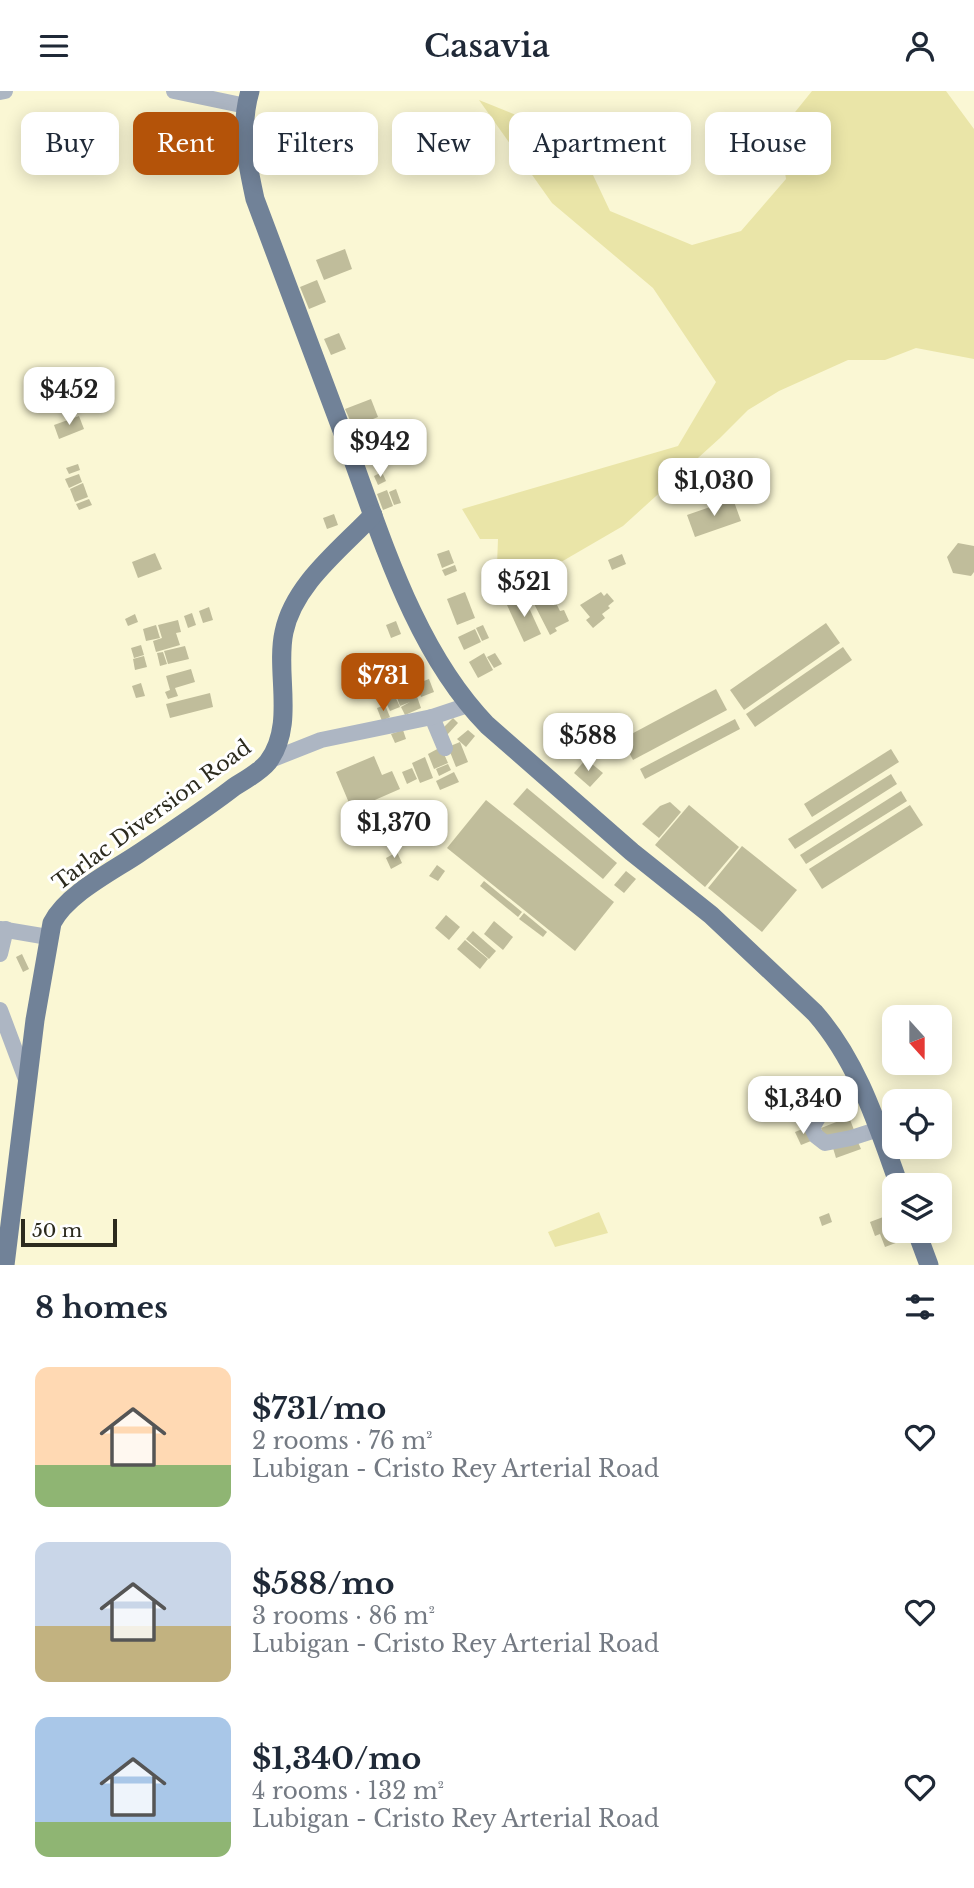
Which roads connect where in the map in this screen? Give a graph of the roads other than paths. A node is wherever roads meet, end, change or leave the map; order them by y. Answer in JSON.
{"nodes":[{"id":1,"x":5,"y":91,"type":"edge"},
{"id":2,"x":174,"y":91,"type":"edge"},
{"id":3,"x":0,"y":92,"type":"edge"},
{"id":4,"x":248,"y":98,"type":"edge"},
{"id":5,"x":373,"y":515,"type":"junction"},
{"id":6,"x":468,"y":705,"type":"junction"},
{"id":7,"x":432,"y":716,"type":"junction"},
{"id":8,"x":445,"y":748,"type":"dead end"},
{"id":9,"x":268,"y":761,"type":"junction"},
{"id":10,"x":3,"y":929,"type":"edge"},
{"id":11,"x":48,"y":937,"type":"junction"},
{"id":12,"x":0,"y":954,"type":"edge"},
{"id":13,"x":0,"y":1010,"type":"edge"},
{"id":14,"x":27,"y":1082,"type":"junction"},
{"id":15,"x":822,"y":1100,"type":"dead end"},
{"id":16,"x":879,"y":1129,"type":"junction"},
{"id":17,"x":895,"y":1173,"type":"edge"},
{"id":18,"x":921,"y":1243,"type":"edge"},
{"id":19,"x":5,"y":1265,"type":"edge"},
{"id":20,"x":929,"y":1265,"type":"edge"}],
"edges":[{"from":1,"to":3,"type":"street"},
{"from":2,"to":4,"type":"street"},
{"from":4,"to":5,"type":"main road"},
{"from":5,"to":6,"type":"main road"},
{"from":5,"to":9,"type":"main road","name":"Tarlac Diversion Road"},
{"from":6,"to":7,"type":"street"},
{"from":6,"to":16,"type":"main road"},
{"from":7,"to":8,"type":"street"},
{"from":7,"to":9,"type":"street"},
{"from":9,"to":11,"type":"main road","name":"Tarlac Diversion Road"},
{"from":10,"to":11,"type":"street"},
{"from":10,"to":12,"type":"street"},
{"from":11,"to":14,"type":"main road","name":"Tarlac Diversion Road"},
{"from":13,"to":14,"type":"street"},
{"from":14,"to":19,"type":"main road","name":"Tarlac Diversion Road"},
{"from":15,"to":16,"type":"street"},
{"from":16,"to":17,"type":"main road"},
{"from":18,"to":20,"type":"main road"}]}
